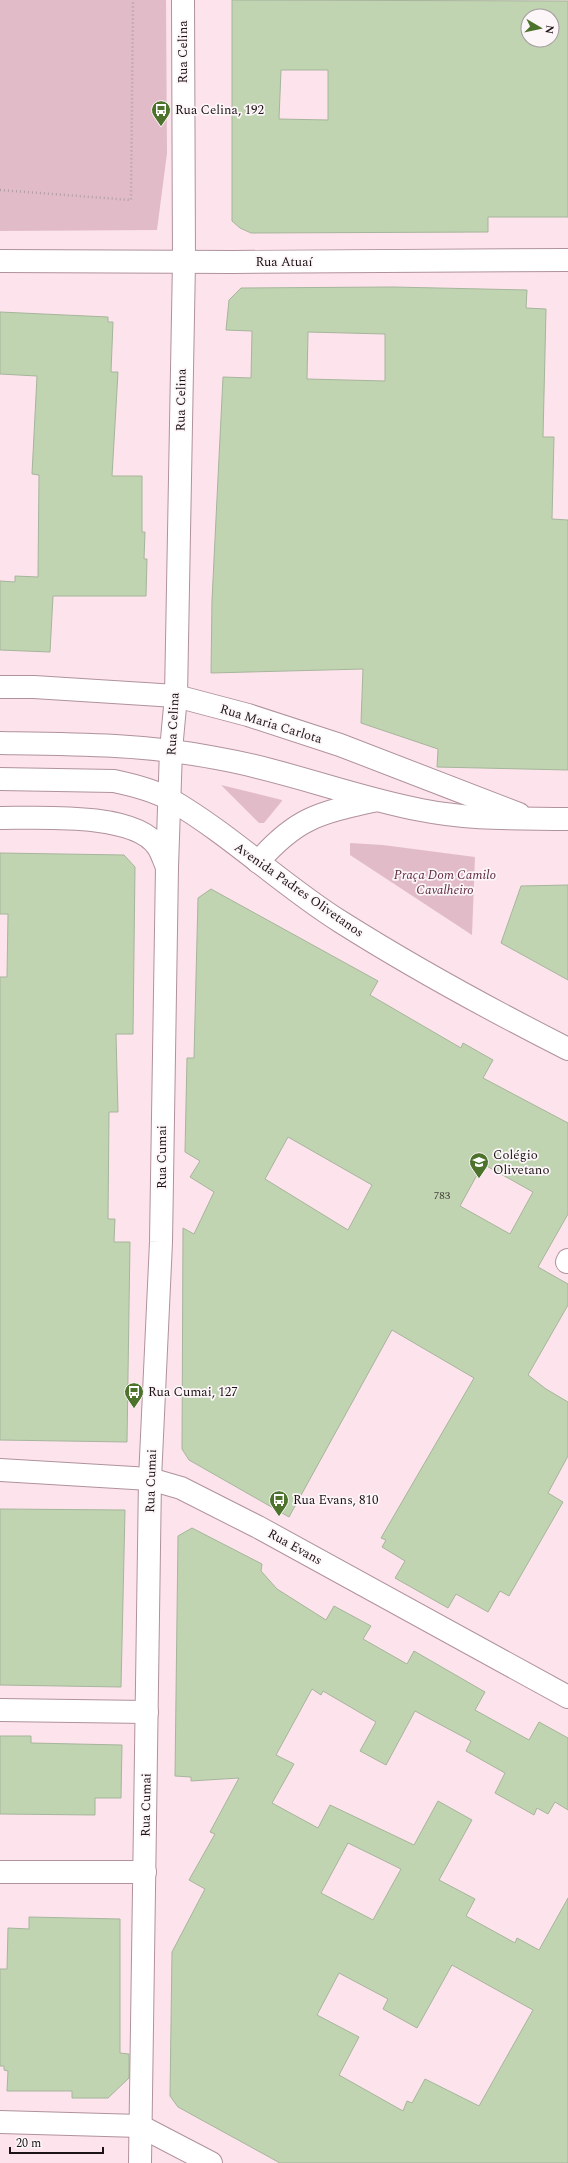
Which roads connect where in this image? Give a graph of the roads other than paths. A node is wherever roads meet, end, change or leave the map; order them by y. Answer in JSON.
{"nodes":[{"id":1,"x":183,"y":0,"type":"edge"},
{"id":2,"x":568,"y":260,"type":"edge"},
{"id":3,"x":0,"y":261,"type":"edge"},
{"id":4,"x":184,"y":261,"type":"junction"},
{"id":5,"x":0,"y":687,"type":"edge"},
{"id":6,"x":176,"y":696,"type":"junction"},
{"id":7,"x":0,"y":743,"type":"edge"},
{"id":8,"x":171,"y":750,"type":"junction"},
{"id":9,"x":0,"y":779,"type":"edge"},
{"id":10,"x":170,"y":800,"type":"junction"},
{"id":11,"x":376,"y":800,"type":"junction"},
{"id":12,"x":0,"y":818,"type":"edge"},
{"id":13,"x":530,"y":818,"type":"junction"},
{"id":14,"x":568,"y":819,"type":"edge"},
{"id":15,"x":258,"y":862,"type":"junction"},
{"id":16,"x":167,"y":867,"type":"junction"},
{"id":17,"x":568,"y":1049,"type":"edge"},
{"id":18,"x":0,"y":1470,"type":"edge"},
{"id":19,"x":150,"y":1479,"type":"junction"},
{"id":20,"x":568,"y":1697,"type":"edge"},
{"id":21,"x":0,"y":1710,"type":"edge"},
{"id":22,"x":147,"y":1712,"type":"junction"},
{"id":23,"x":0,"y":1872,"type":"edge"},
{"id":24,"x":145,"y":1872,"type":"junction"},
{"id":25,"x":0,"y":2122,"type":"edge"},
{"id":26,"x":140,"y":2126,"type":"junction"},
{"id":27,"x":140,"y":2163,"type":"edge"},
{"id":28,"x":211,"y":2163,"type":"edge"}],
"edges":[{"from":1,"to":4,"type":"street","name":"Rua Celina"},
{"from":2,"to":4,"type":"street","name":"Rua Atuaí"},
{"from":3,"to":4,"type":"street","name":"Rua Atuaí"},
{"from":4,"to":6,"type":"street","name":"Rua Celina"},
{"from":5,"to":6,"type":"street","name":"Rua Maria Carlota"},
{"from":6,"to":8,"type":"street","name":"Rua Celina"},
{"from":6,"to":13,"type":"street","name":"Rua Maria Carlota"},
{"from":7,"to":8,"type":"street","name":"Rua Maria Carlota"},
{"from":8,"to":10,"type":"street","name":"Rua Celina"},
{"from":8,"to":11,"type":"street","name":"Rua Maria Carlota"},
{"from":9,"to":10,"type":"street","name":"Avenida Padres Olivetanos"},
{"from":10,"to":15,"type":"street","name":"Avenida Padres Olivetanos"},
{"from":10,"to":16,"type":"street","name":"Rua Cumai"},
{"from":11,"to":13,"type":"street","name":"Rua Maria Carlota"},
{"from":11,"to":15,"type":"street"},
{"from":12,"to":16,"type":"street"},
{"from":13,"to":14,"type":"street","name":"Rua Maria Carlota"},
{"from":15,"to":17,"type":"street","name":"Avenida Padres Olivetanos"},
{"from":16,"to":19,"type":"street","name":"Rua Cumai"},
{"from":18,"to":19,"type":"street","name":"Rua Evans"},
{"from":19,"to":20,"type":"street","name":"Rua Evans"},
{"from":19,"to":22,"type":"street","name":"Rua Cumai"},
{"from":21,"to":22,"type":"street"},
{"from":22,"to":24,"type":"street","name":"Rua Cumai"},
{"from":23,"to":24,"type":"street"},
{"from":24,"to":26,"type":"street","name":"Rua Cumai"},
{"from":25,"to":26,"type":"street"},
{"from":26,"to":27,"type":"street","name":"Rua Cumai"},
{"from":26,"to":28,"type":"street"}]}
